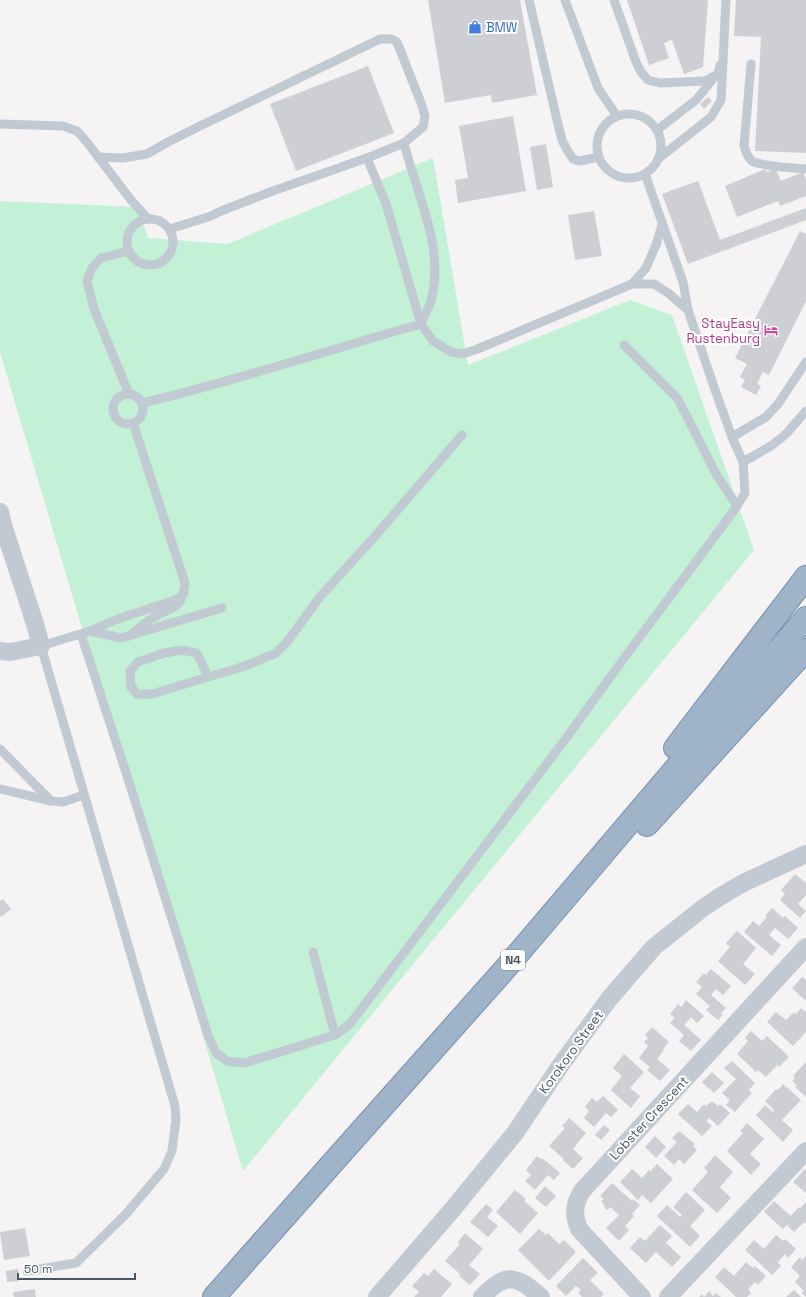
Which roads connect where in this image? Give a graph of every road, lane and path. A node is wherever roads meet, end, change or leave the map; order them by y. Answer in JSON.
{"nodes":[{"id":1,"x":529,"y":0,"type":"edge"},
{"id":2,"x":565,"y":0,"type":"edge"},
{"id":3,"x":614,"y":0,"type":"edge"},
{"id":4,"x":726,"y":0,"type":"edge"},
{"id":5,"x":723,"y":59,"type":"junction"},
{"id":6,"x":751,"y":64,"type":"dead end"},
{"id":7,"x":718,"y":74,"type":"junction"},
{"id":8,"x":617,"y":116,"type":"junction"},
{"id":9,"x":0,"y":124,"type":"edge"},
{"id":10,"x":657,"y":130,"type":"junction"},
{"id":11,"x":404,"y":143,"type":"junction"},
{"id":12,"x":98,"y":157,"type":"junction"},
{"id":13,"x":599,"y":157,"type":"junction"},
{"id":14,"x":367,"y":158,"type":"junction"},
{"id":15,"x":658,"y":159,"type":"junction"},
{"id":16,"x":806,"y":169,"type":"edge"},
{"id":17,"x":645,"y":174,"type":"junction"},
{"id":18,"x":148,"y":219,"type":"junction"},
{"id":19,"x":662,"y":225,"type":"junction"},
{"id":20,"x":170,"y":229,"type":"junction"},
{"id":21,"x":129,"y":251,"type":"junction"},
{"id":22,"x":632,"y":284,"type":"junction"},
{"id":23,"x":688,"y":310,"type":"junction"},
{"id":24,"x":421,"y":324,"type":"junction"},
{"id":25,"x":624,"y":346,"type":"dead end"},
{"id":26,"x":806,"y":362,"type":"edge"},
{"id":27,"x":128,"y":394,"type":"junction"},
{"id":28,"x":142,"y":403,"type":"junction"},
{"id":29,"x":806,"y":411,"type":"edge"},
{"id":30,"x":133,"y":422,"type":"junction"},
{"id":31,"x":462,"y":435,"type":"dead end"},
{"id":32,"x":732,"y":437,"type":"junction"},
{"id":33,"x":743,"y":462,"type":"junction"},
{"id":34,"x":737,"y":506,"type":"junction"},
{"id":35,"x":1,"y":521,"type":"edge"},
{"id":36,"x":806,"y":577,"type":"edge"},
{"id":37,"x":184,"y":593,"type":"junction"},
{"id":38,"x":222,"y":608,"type":"dead end"},
{"id":39,"x":806,"y":618,"type":"edge"},
{"id":40,"x":86,"y":633,"type":"junction"},
{"id":41,"x":129,"y":636,"type":"junction"},
{"id":42,"x":41,"y":646,"type":"junction"},
{"id":43,"x":806,"y":650,"type":"edge"},
{"id":44,"x":0,"y":651,"type":"edge"},
{"id":45,"x":208,"y":677,"type":"junction"},
{"id":46,"x":0,"y":749,"type":"edge"},
{"id":47,"x":0,"y":790,"type":"edge"},
{"id":48,"x":84,"y":795,"type":"junction"},
{"id":49,"x":51,"y":801,"type":"junction"},
{"id":50,"x":806,"y":854,"type":"edge"},
{"id":51,"x":806,"y":947,"type":"edge"},
{"id":52,"x":313,"y":952,"type":"dead end"},
{"id":53,"x":505,"y":969,"type":"junction"},
{"id":54,"x":335,"y":1035,"type":"junction"},
{"id":55,"x":806,"y":1151,"type":"edge"},
{"id":56,"x":336,"y":1159,"type":"junction"},
{"id":57,"x":27,"y":1271,"type":"dead end"},
{"id":58,"x":214,"y":1297,"type":"edge"},
{"id":59,"x":376,"y":1297,"type":"edge"},
{"id":60,"x":482,"y":1297,"type":"edge"},
{"id":61,"x":541,"y":1297,"type":"edge"},
{"id":62,"x":642,"y":1297,"type":"edge"},
{"id":63,"x":668,"y":1297,"type":"edge"}],
"edges":[{"from":1,"to":13,"type":"lane"},
{"from":2,"to":8,"type":"lane"},
{"from":3,"to":7,"type":"lane"},
{"from":4,"to":5,"type":"lane"},
{"from":5,"to":7,"type":"lane"},
{"from":5,"to":15,"type":"lane"},
{"from":6,"to":16,"type":"lane"},
{"from":7,"to":10,"type":"lane"},
{"from":8,"to":10,"type":"lane"},
{"from":8,"to":13,"type":"lane"},
{"from":9,"to":12,"type":"lane"},
{"from":10,"to":15,"type":"lane"},
{"from":11,"to":12,"type":"lane"},
{"from":11,"to":14,"type":"lane"},
{"from":11,"to":24,"type":"lane"},
{"from":12,"to":18,"type":"lane"},
{"from":13,"to":17,"type":"lane"},
{"from":14,"to":20,"type":"lane"},
{"from":14,"to":24,"type":"lane"},
{"from":15,"to":17,"type":"lane"},
{"from":17,"to":19,"type":"lane"},
{"from":18,"to":20,"type":"lane"},
{"from":18,"to":21,"type":"lane"},
{"from":19,"to":22,"type":"lane"},
{"from":19,"to":23,"type":"lane"},
{"from":20,"to":21,"type":"lane"},
{"from":21,"to":27,"type":"lane"},
{"from":22,"to":23,"type":"lane"},
{"from":22,"to":24,"type":"lane"},
{"from":23,"to":32,"type":"lane"},
{"from":24,"to":28,"type":"lane"},
{"from":25,"to":34,"type":"lane"},
{"from":26,"to":32,"type":"lane"},
{"from":27,"to":28,"type":"lane"},
{"from":27,"to":30,"type":"lane"},
{"from":28,"to":30,"type":"lane"},
{"from":29,"to":33,"type":"lane"},
{"from":30,"to":37,"type":"lane"},
{"from":31,"to":45,"type":"lane"},
{"from":32,"to":33,"type":"lane"},
{"from":33,"to":34,"type":"lane"},
{"from":34,"to":54,"type":"lane"},
{"from":35,"to":42,"type":"street"},
{"from":36,"to":53,"type":"highway"},
{"from":37,"to":40,"type":"lane"},
{"from":37,"to":41,"type":"lane"},
{"from":38,"to":41,"type":"lane"},
{"from":39,"to":53,"type":"highway","number":"N4"},
{"from":40,"to":41,"type":"lane"},
{"from":40,"to":42,"type":"lane"},
{"from":40,"to":54,"type":"lane"},
{"from":42,"to":44,"type":"street"},
{"from":42,"to":48,"type":"lane"},
{"from":43,"to":56,"type":"highway"},
{"from":45,"to":45,"type":"lane"},
{"from":46,"to":49,"type":"lane"},
{"from":47,"to":49,"type":"lane"},
{"from":48,"to":49,"type":"lane"},
{"from":48,"to":57,"type":"lane"},
{"from":50,"to":59,"type":"street","name":"Korokoro Street"},
{"from":51,"to":62,"type":"street","name":"Lobster Crescent"},
{"from":52,"to":54,"type":"lane"},
{"from":53,"to":56,"type":"highway","number":"N4"},
{"from":55,"to":63,"type":"street"},
{"from":56,"to":58,"type":"highway","number":"N4"},
{"from":60,"to":61,"type":"street"}]}
